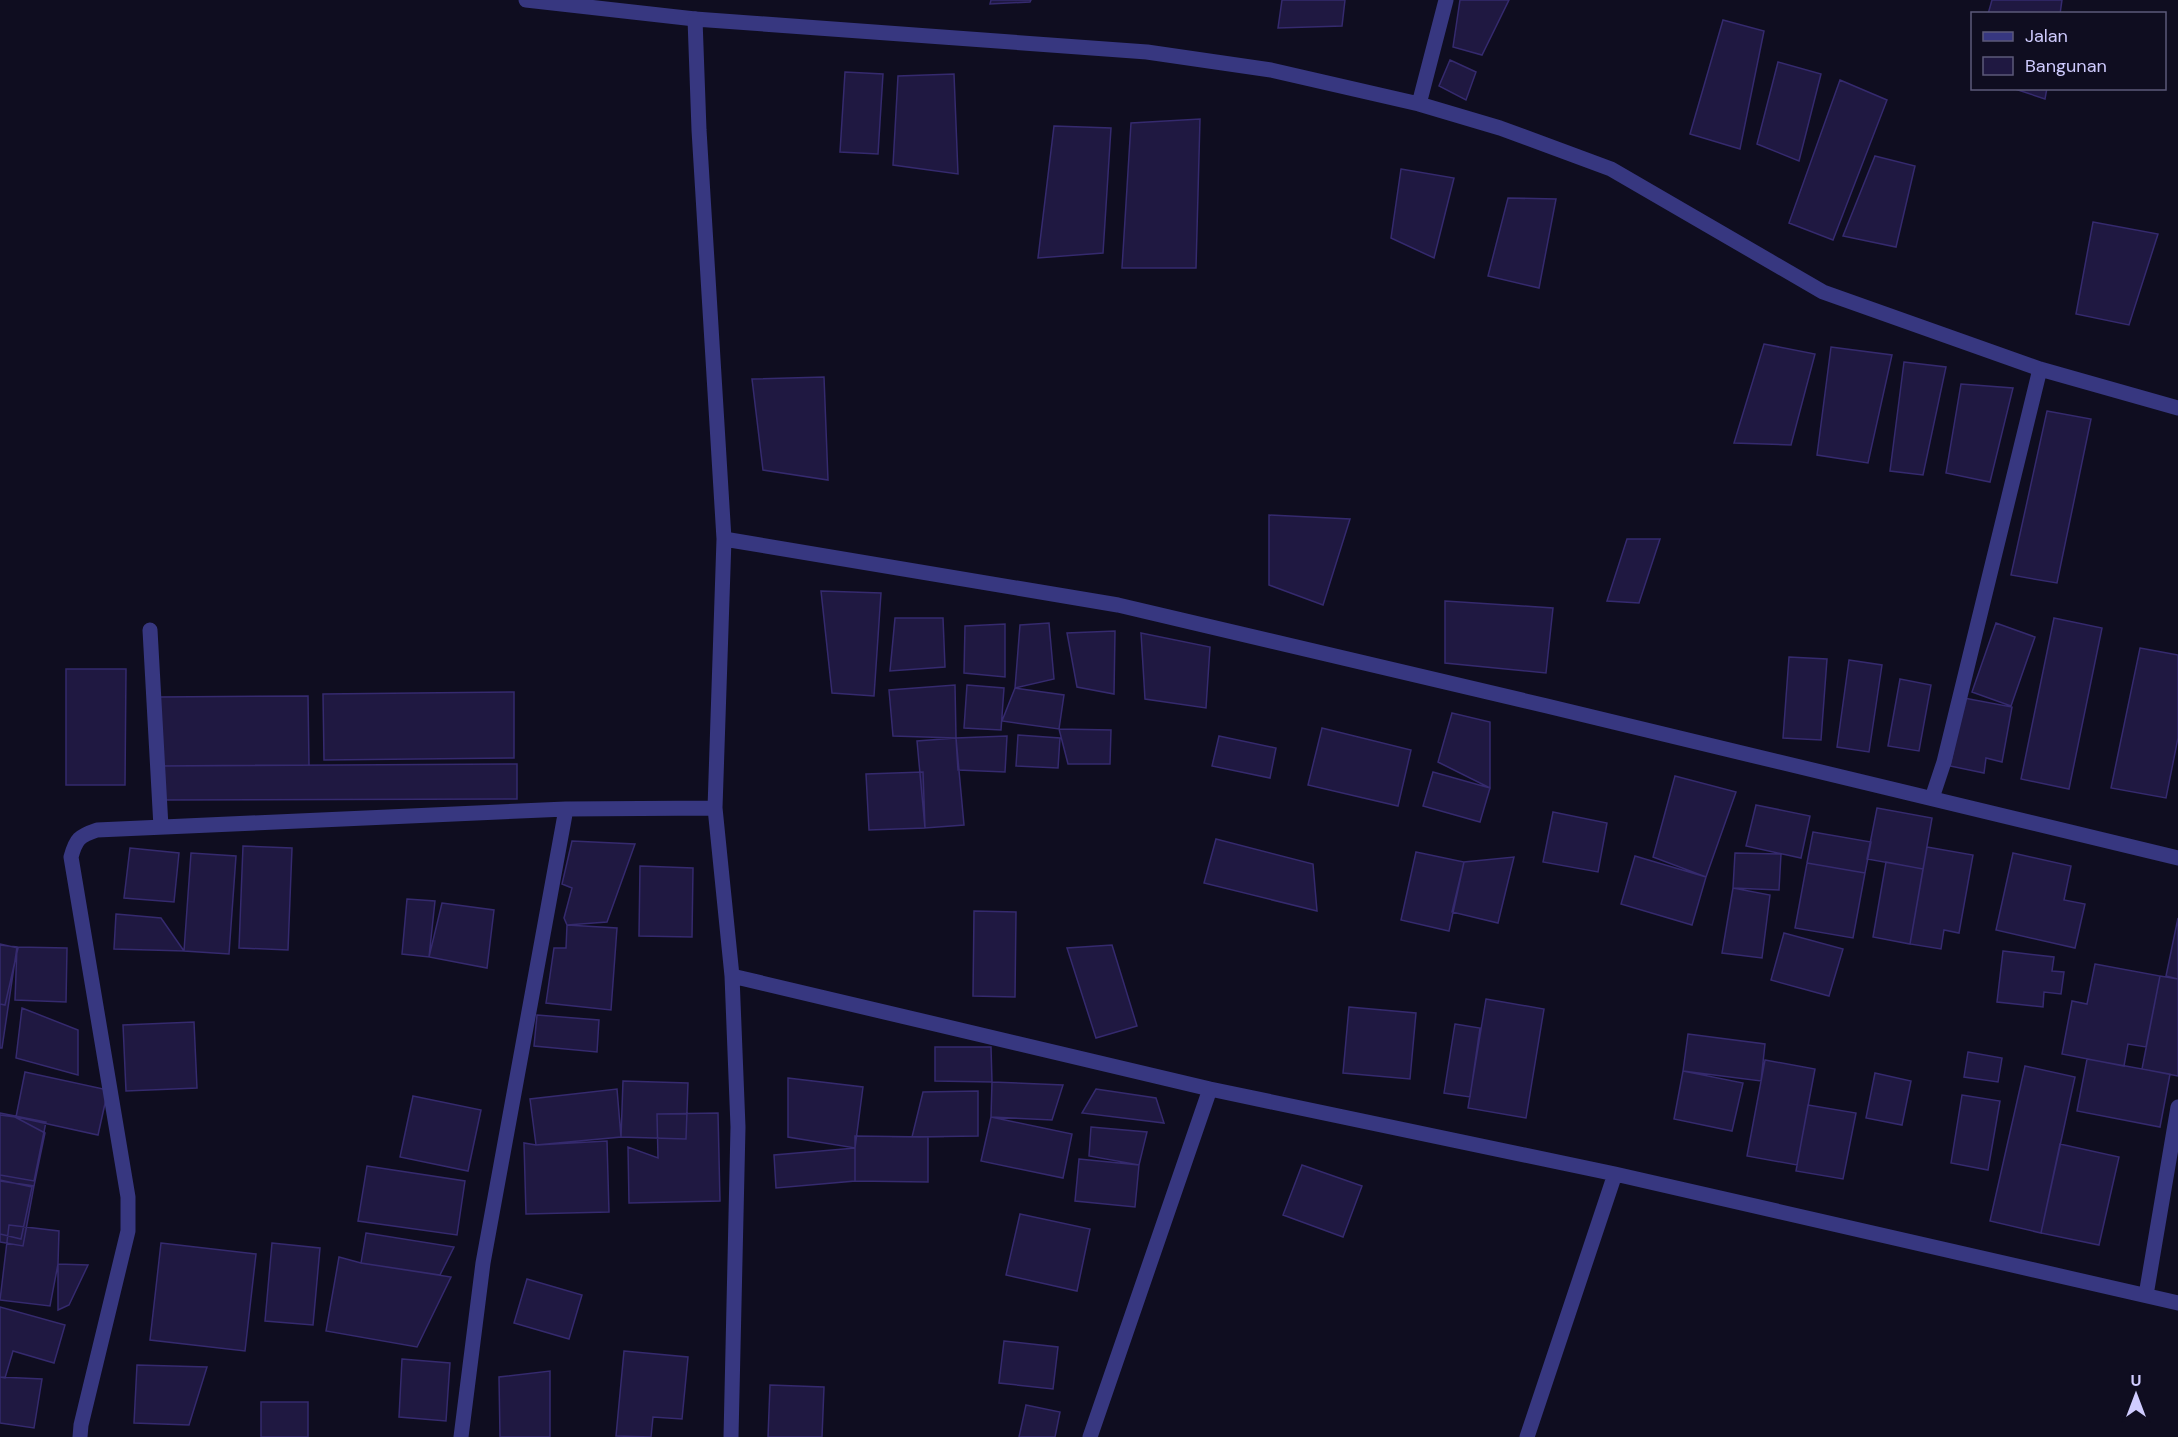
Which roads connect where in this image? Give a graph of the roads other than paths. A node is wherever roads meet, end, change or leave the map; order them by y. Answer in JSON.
{"nodes":[{"id":1,"x":526,"y":0,"type":"edge"},
{"id":2,"x":1446,"y":0,"type":"edge"},
{"id":3,"x":695,"y":19,"type":"junction"},
{"id":4,"x":1419,"y":104,"type":"junction"},
{"id":5,"x":2040,"y":369,"type":"junction"},
{"id":6,"x":2178,"y":408,"type":"edge"},
{"id":7,"x":724,"y":539,"type":"junction"},
{"id":8,"x":150,"y":630,"type":"dead end"},
{"id":9,"x":1932,"y":798,"type":"junction"},
{"id":10,"x":715,"y":808,"type":"junction"},
{"id":11,"x":566,"y":809,"type":"junction"},
{"id":12,"x":161,"y":827,"type":"junction"},
{"id":13,"x":2178,"y":858,"type":"edge"},
{"id":14,"x":732,"y":976,"type":"junction"},
{"id":15,"x":1210,"y":1089,"type":"junction"},
{"id":16,"x":2178,"y":1107,"type":"edge"},
{"id":17,"x":1615,"y":1174,"type":"junction"},
{"id":18,"x":2146,"y":1295,"type":"junction"},
{"id":19,"x":2178,"y":1303,"type":"edge"},
{"id":20,"x":80,"y":1437,"type":"edge"},
{"id":21,"x":461,"y":1437,"type":"edge"},
{"id":22,"x":731,"y":1437,"type":"edge"},
{"id":23,"x":1090,"y":1437,"type":"edge"},
{"id":24,"x":1527,"y":1437,"type":"edge"}],
"edges":[{"from":1,"to":3,"type":"street"},
{"from":2,"to":4,"type":"street"},
{"from":3,"to":4,"type":"street"},
{"from":3,"to":7,"type":"street"},
{"from":4,"to":5,"type":"street"},
{"from":5,"to":6,"type":"street"},
{"from":5,"to":9,"type":"street"},
{"from":7,"to":9,"type":"street"},
{"from":7,"to":10,"type":"street"},
{"from":8,"to":12,"type":"street"},
{"from":9,"to":13,"type":"street"},
{"from":10,"to":11,"type":"street"},
{"from":10,"to":14,"type":"street"},
{"from":11,"to":12,"type":"street"},
{"from":11,"to":21,"type":"street"},
{"from":12,"to":20,"type":"street"},
{"from":14,"to":15,"type":"street"},
{"from":14,"to":22,"type":"street"},
{"from":15,"to":17,"type":"street"},
{"from":15,"to":23,"type":"street"},
{"from":16,"to":18,"type":"street"},
{"from":17,"to":18,"type":"street"},
{"from":17,"to":24,"type":"street"},
{"from":18,"to":19,"type":"street"}]}
